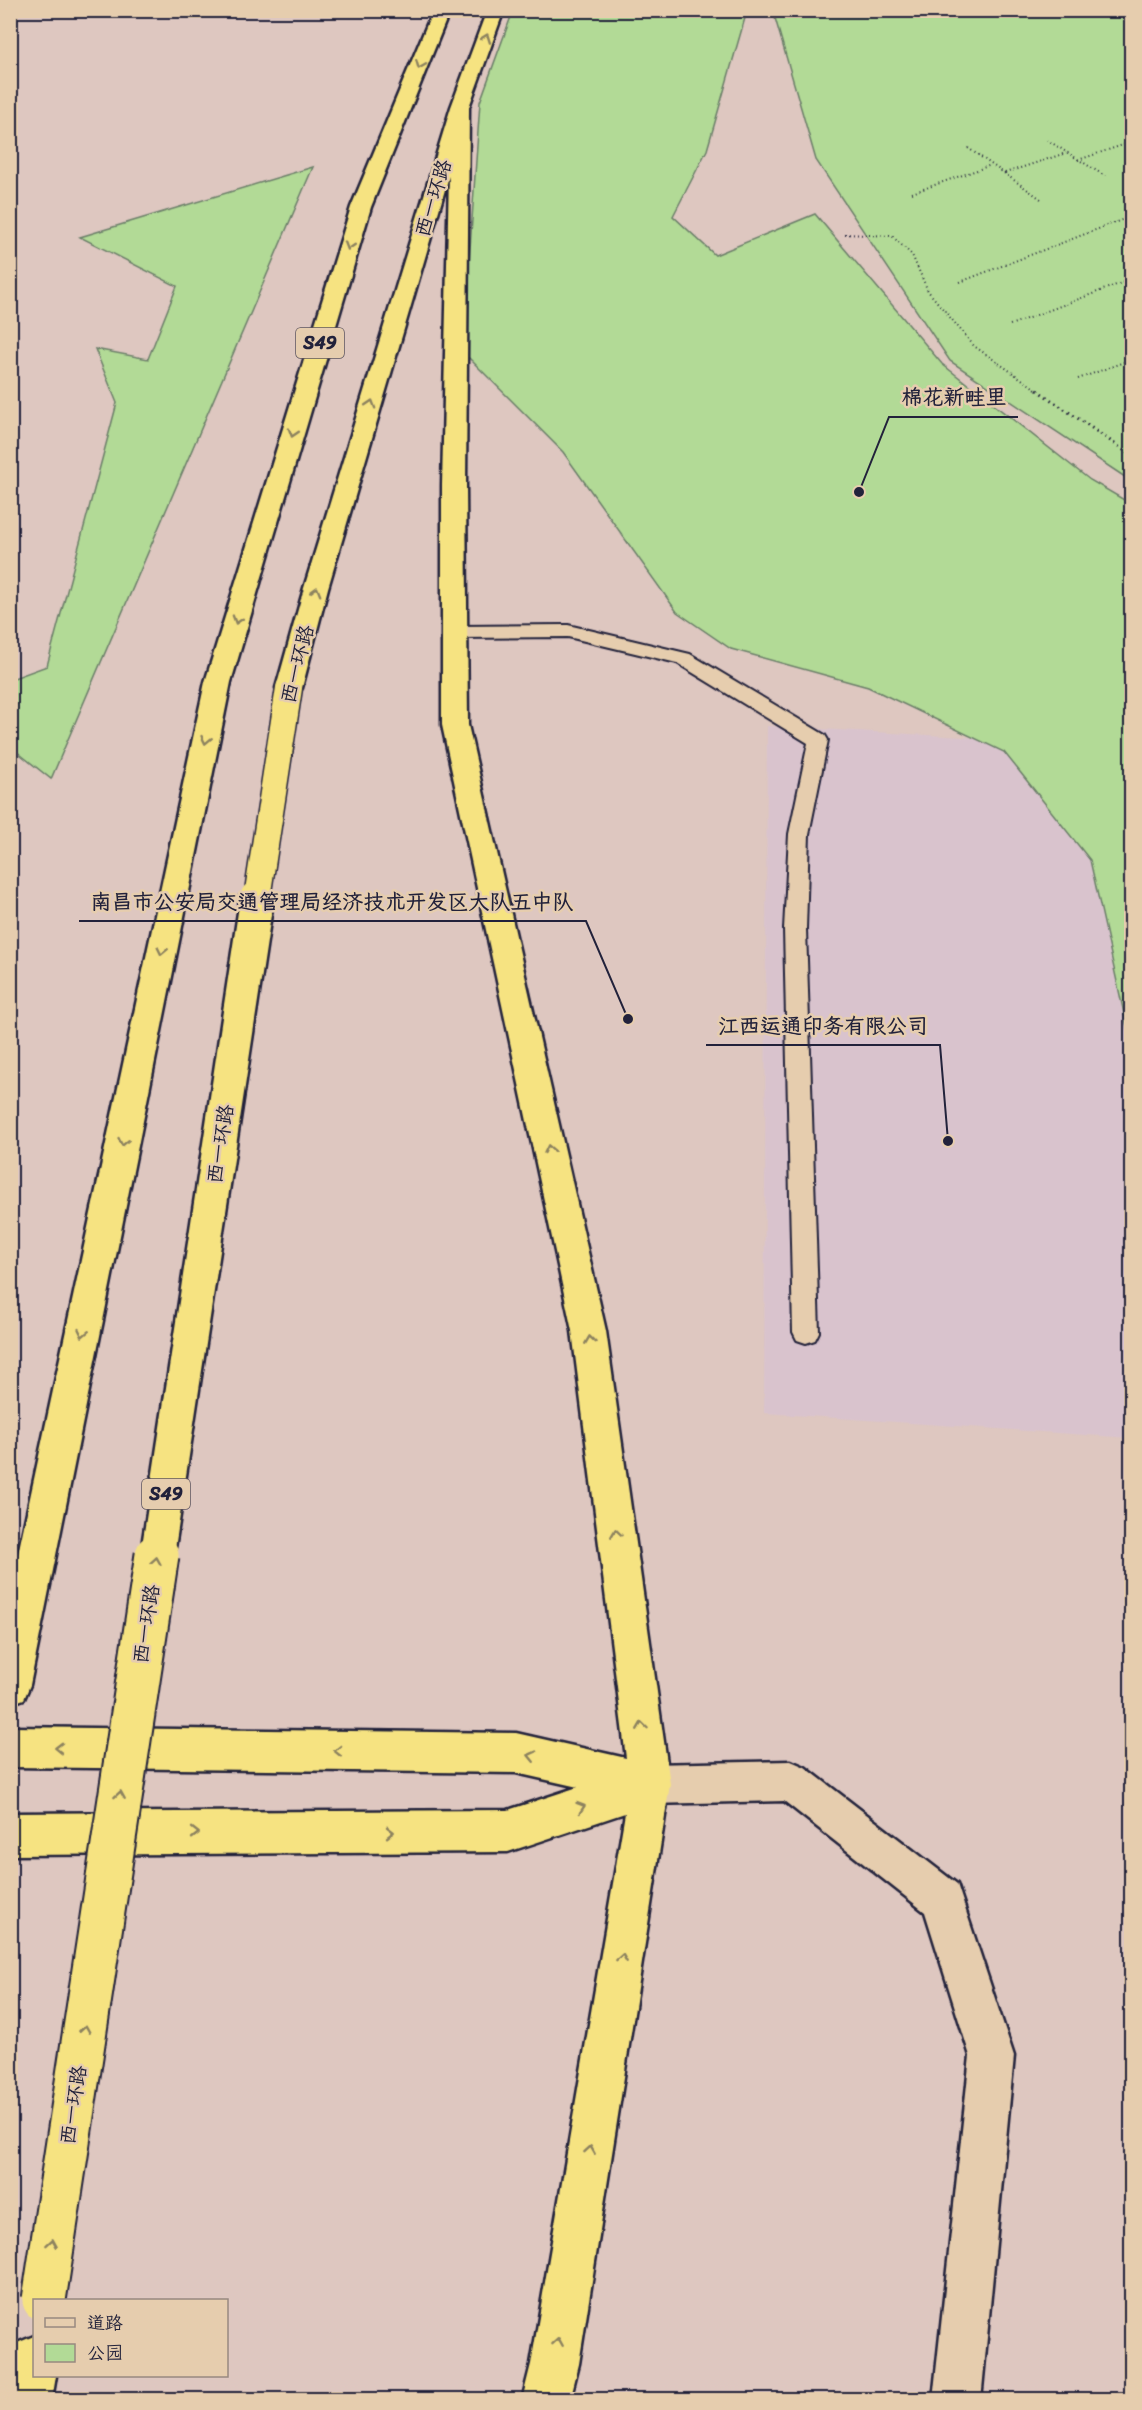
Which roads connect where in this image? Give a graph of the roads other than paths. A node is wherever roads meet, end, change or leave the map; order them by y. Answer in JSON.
{"nodes":[{"id":1,"x":442,"y":10,"type":"edge"},
{"id":2,"x":496,"y":10,"type":"edge"},
{"id":3,"x":460,"y":107,"type":"junction"},
{"id":4,"x":455,"y":632,"type":"junction"},
{"id":5,"x":806,"y":1332,"type":"dead end"},
{"id":6,"x":10,"y":1685,"type":"edge"},
{"id":7,"x":10,"y":1747,"type":"edge"},
{"id":8,"x":650,"y":1784,"type":"junction"},
{"id":9,"x":10,"y":1834,"type":"edge"},
{"id":10,"x":44,"y":2299,"type":"edge"},
{"id":11,"x":33,"y":2367,"type":"edge"},
{"id":12,"x":28,"y":2400,"type":"edge"},
{"id":13,"x":546,"y":2400,"type":"edge"},
{"id":14,"x":957,"y":2400,"type":"edge"}],
"edges":[{"from":1,"to":6,"type":"highway","number":"S49","one_way":true},
{"from":3,"to":2,"type":"highway","name":"西一环路","number":"S49","one_way":true},
{"from":3,"to":4,"type":"highway"},
{"from":10,"to":3,"type":"highway","name":"西一环路","number":"S49","one_way":true,"bridge":true},
{"from":4,"to":5,"type":"lane"},
{"from":8,"to":4,"type":"highway","one_way":true},
{"from":8,"to":7,"type":"highway","one_way":true},
{"from":9,"to":8,"type":"highway","one_way":true},
{"from":13,"to":8,"type":"highway","one_way":true},
{"from":8,"to":14,"type":"street"},
{"from":11,"to":12,"type":"highway"}]}
